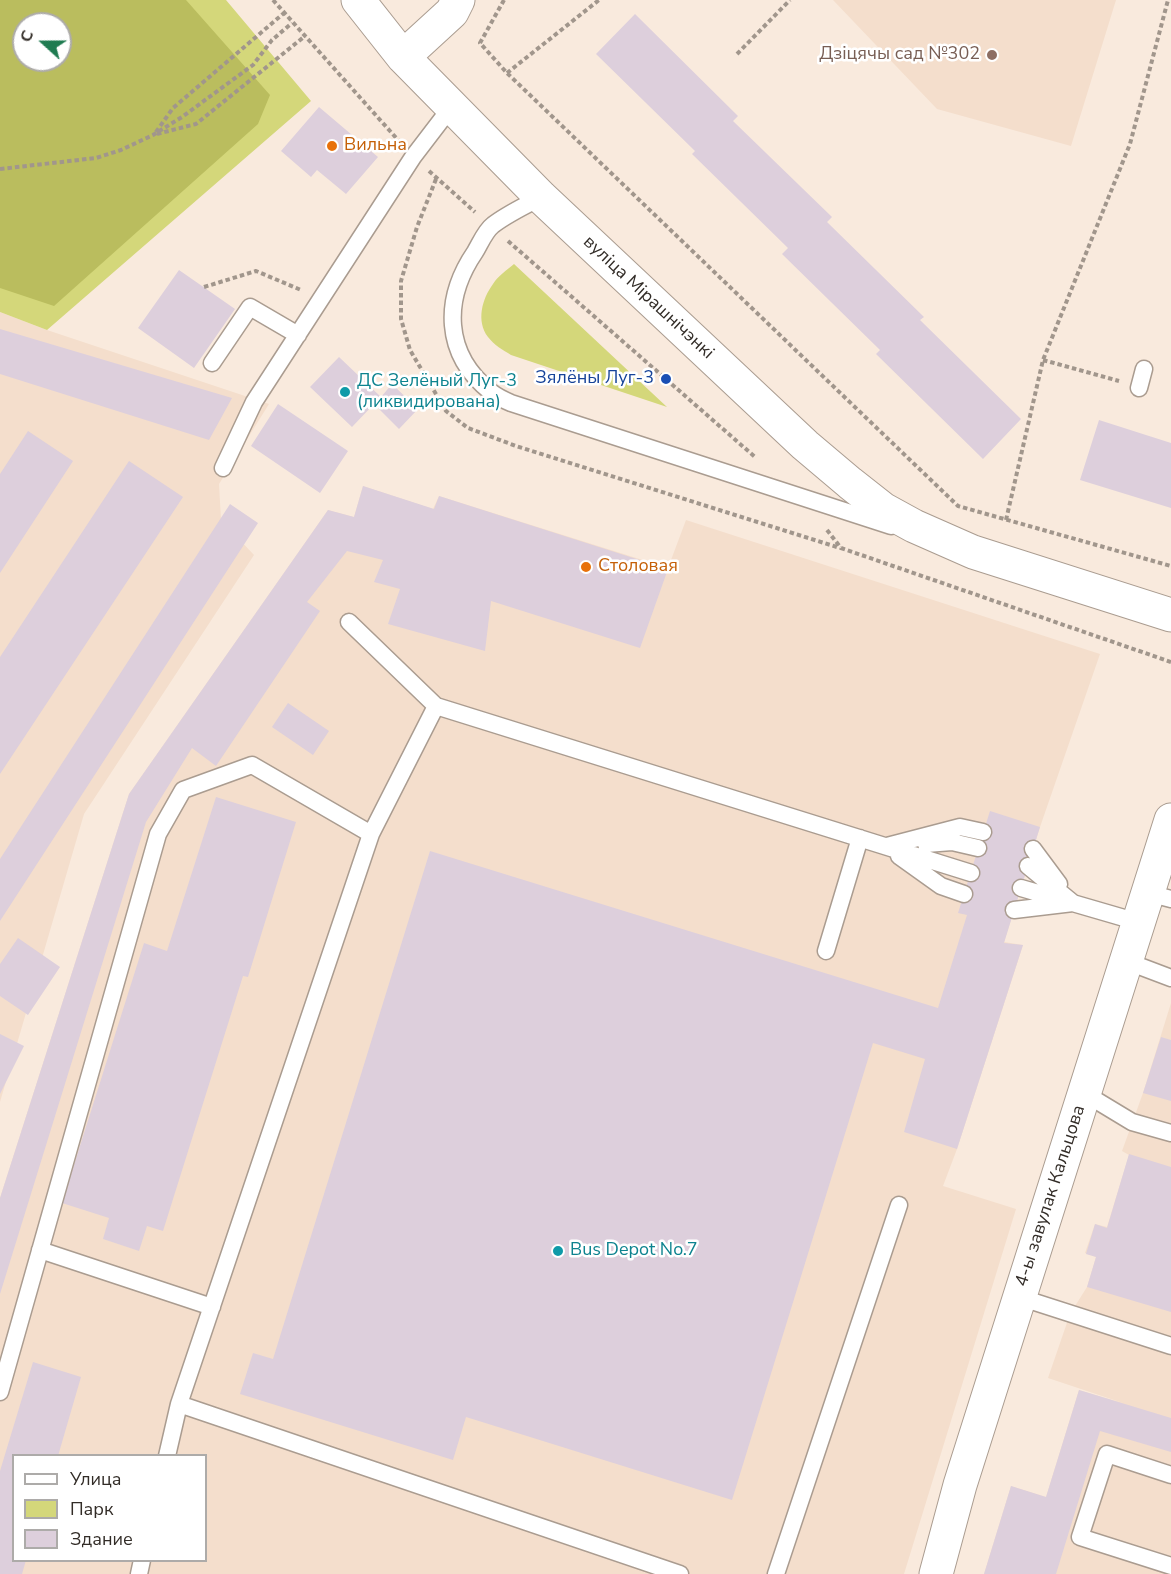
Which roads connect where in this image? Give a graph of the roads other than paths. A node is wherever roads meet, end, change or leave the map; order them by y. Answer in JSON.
{"nodes":[{"id":1,"x":358,"y":0,"type":"edge"},
{"id":2,"x":458,"y":0,"type":"edge"},
{"id":3,"x":403,"y":57,"type":"junction"},
{"id":4,"x":452,"y":106,"type":"junction"},
{"id":5,"x":541,"y":197,"type":"junction"},
{"id":6,"x":298,"y":336,"type":"junction"},
{"id":7,"x":212,"y":363,"type":"dead end"},
{"id":8,"x":1144,"y":369,"type":"dead end"},
{"id":9,"x":1139,"y":387,"type":"dead end"},
{"id":10,"x":223,"y":468,"type":"dead end"},
{"id":11,"x":973,"y":552,"type":"junction"},
{"id":12,"x":1171,"y":615,"type":"edge"},
{"id":13,"x":350,"y":622,"type":"dead end"},
{"id":14,"x":436,"y":706,"type":"junction"},
{"id":15,"x":1171,"y":820,"type":"edge"},
{"id":16,"x":983,"y":832,"type":"dead end"},
{"id":17,"x":371,"y":834,"type":"junction"},
{"id":18,"x":861,"y":838,"type":"junction"},
{"id":19,"x":886,"y":846,"type":"junction"},
{"id":20,"x":978,"y":848,"type":"dead end"},
{"id":21,"x":1033,"y":849,"type":"dead end"},
{"id":22,"x":1028,"y":866,"type":"dead end"},
{"id":23,"x":971,"y":873,"type":"dead end"},
{"id":24,"x":1021,"y":888,"type":"dead end"},
{"id":25,"x":964,"y":894,"type":"dead end"},
{"id":26,"x":1072,"y":903,"type":"junction"},
{"id":27,"x":1152,"y":905,"type":"edge"},
{"id":28,"x":1014,"y":910,"type":"dead end"},
{"id":29,"x":826,"y":951,"type":"dead end"},
{"id":30,"x":1126,"y":961,"type":"junction"},
{"id":31,"x":1171,"y":978,"type":"edge"},
{"id":32,"x":1084,"y":1093,"type":"junction"},
{"id":33,"x":1171,"y":1133,"type":"edge"},
{"id":34,"x":898,"y":1205,"type":"dead end"},
{"id":35,"x":40,"y":1250,"type":"junction"},
{"id":36,"x":1019,"y":1297,"type":"junction"},
{"id":37,"x":212,"y":1307,"type":"junction"},
{"id":38,"x":1171,"y":1346,"type":"edge"},
{"id":39,"x":0,"y":1392,"type":"edge"},
{"id":40,"x":179,"y":1404,"type":"junction"},
{"id":41,"x":166,"y":1454,"type":"edge"},
{"id":42,"x":1171,"y":1475,"type":"edge"},
{"id":43,"x":1171,"y":1566,"type":"edge"},
{"id":44,"x":680,"y":1574,"type":"edge"},
{"id":45,"x":776,"y":1574,"type":"edge"},
{"id":46,"x":936,"y":1574,"type":"edge"}],
"edges":[{"from":1,"to":3,"type":"main road","name":"вуліца Мірашнічэнкі"},
{"from":2,"to":3,"type":"main road"},
{"from":3,"to":4,"type":"main road","name":"вуліца Мірашнічэнкі"},
{"from":4,"to":5,"type":"main road","name":"вуліца Мірашнічэнкі"},
{"from":4,"to":6,"type":"lane"},
{"from":5,"to":11,"type":"main road","name":"вуліца Мірашнічэнкі"},
{"from":5,"to":11,"type":"lane"},
{"from":6,"to":7,"type":"lane"},
{"from":6,"to":10,"type":"lane"},
{"from":8,"to":9,"type":"lane"},
{"from":11,"to":12,"type":"main road","name":"вуліца Мірашнічэнкі"},
{"from":13,"to":14,"type":"lane"},
{"from":14,"to":17,"type":"lane"},
{"from":14,"to":18,"type":"lane"},
{"from":15,"to":27,"type":"main road","name":"4-ы завулак Кальцова"},
{"from":16,"to":19,"type":"lane"},
{"from":17,"to":35,"type":"lane"},
{"from":17,"to":37,"type":"lane"},
{"from":18,"to":19,"type":"lane"},
{"from":18,"to":29,"type":"lane"},
{"from":19,"to":20,"type":"lane"},
{"from":19,"to":23,"type":"lane"},
{"from":19,"to":25,"type":"lane"},
{"from":21,"to":26,"type":"lane"},
{"from":22,"to":26,"type":"lane"},
{"from":24,"to":26,"type":"lane"},
{"from":26,"to":27,"type":"lane"},
{"from":26,"to":28,"type":"lane"},
{"from":27,"to":30,"type":"main road","name":"4-ы завулак Кальцова"},
{"from":30,"to":31,"type":"lane"},
{"from":30,"to":32,"type":"main road","name":"4-ы завулак Кальцова"},
{"from":32,"to":33,"type":"lane"},
{"from":32,"to":36,"type":"main road","name":"4-ы завулак Кальцова"},
{"from":34,"to":45,"type":"lane"},
{"from":35,"to":37,"type":"lane"},
{"from":35,"to":39,"type":"lane"},
{"from":36,"to":38,"type":"lane"},
{"from":36,"to":46,"type":"main road","name":"4-ы завулак Кальцова"},
{"from":37,"to":40,"type":"lane"},
{"from":40,"to":41,"type":"lane"},
{"from":40,"to":44,"type":"lane"},
{"from":42,"to":43,"type":"lane"}]}
